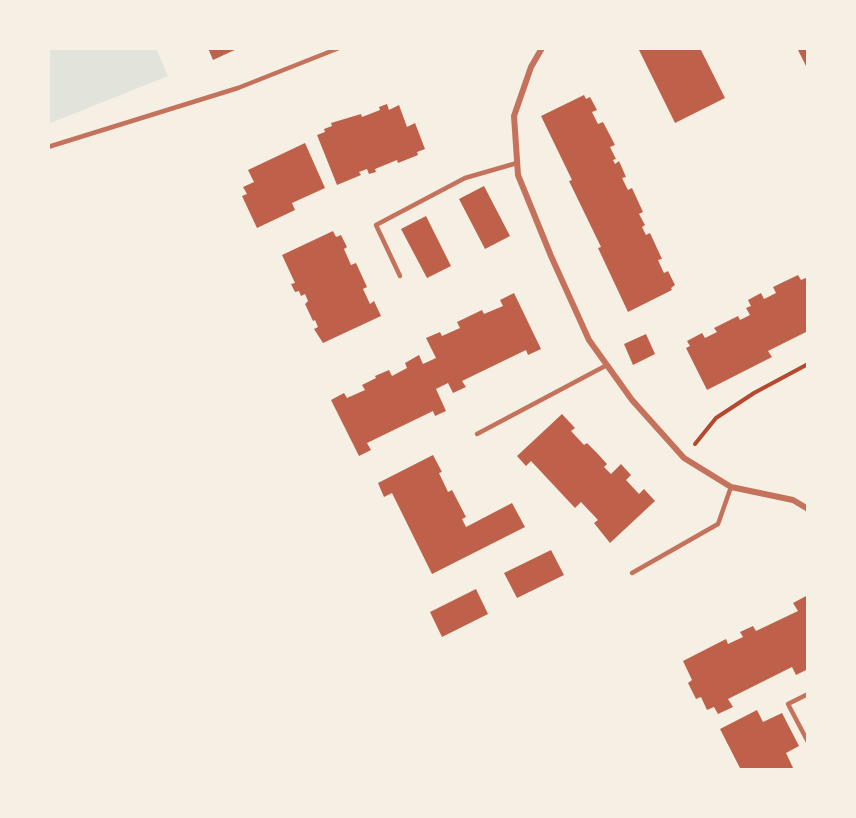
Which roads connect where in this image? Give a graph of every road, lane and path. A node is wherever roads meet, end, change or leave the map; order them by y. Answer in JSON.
{"nodes":[{"id":1,"x":339,"y":48,"type":"edge"},
{"id":2,"x":542,"y":48,"type":"edge"},
{"id":3,"x":48,"y":147,"type":"edge"},
{"id":4,"x":517,"y":163,"type":"junction"},
{"id":5,"x":400,"y":276,"type":"dead end"},
{"id":6,"x":808,"y":364,"type":"edge"},
{"id":7,"x":607,"y":365,"type":"junction"},
{"id":8,"x":477,"y":434,"type":"dead end"},
{"id":9,"x":684,"y":458,"type":"junction"},
{"id":10,"x":731,"y":487,"type":"junction"},
{"id":11,"x":808,"y":509,"type":"edge"},
{"id":12,"x":632,"y":573,"type":"dead end"},
{"id":13,"x":808,"y":694,"type":"edge"},
{"id":14,"x":808,"y":742,"type":"edge"}],
"edges":[{"from":1,"to":3,"type":"lane"},
{"from":2,"to":4,"type":"street"},
{"from":4,"to":5,"type":"lane"},
{"from":4,"to":7,"type":"street"},
{"from":6,"to":9,"type":"path"},
{"from":7,"to":8,"type":"lane"},
{"from":7,"to":9,"type":"street"},
{"from":9,"to":10,"type":"street"},
{"from":10,"to":11,"type":"street"},
{"from":10,"to":12,"type":"lane"},
{"from":13,"to":14,"type":"lane"}]}
